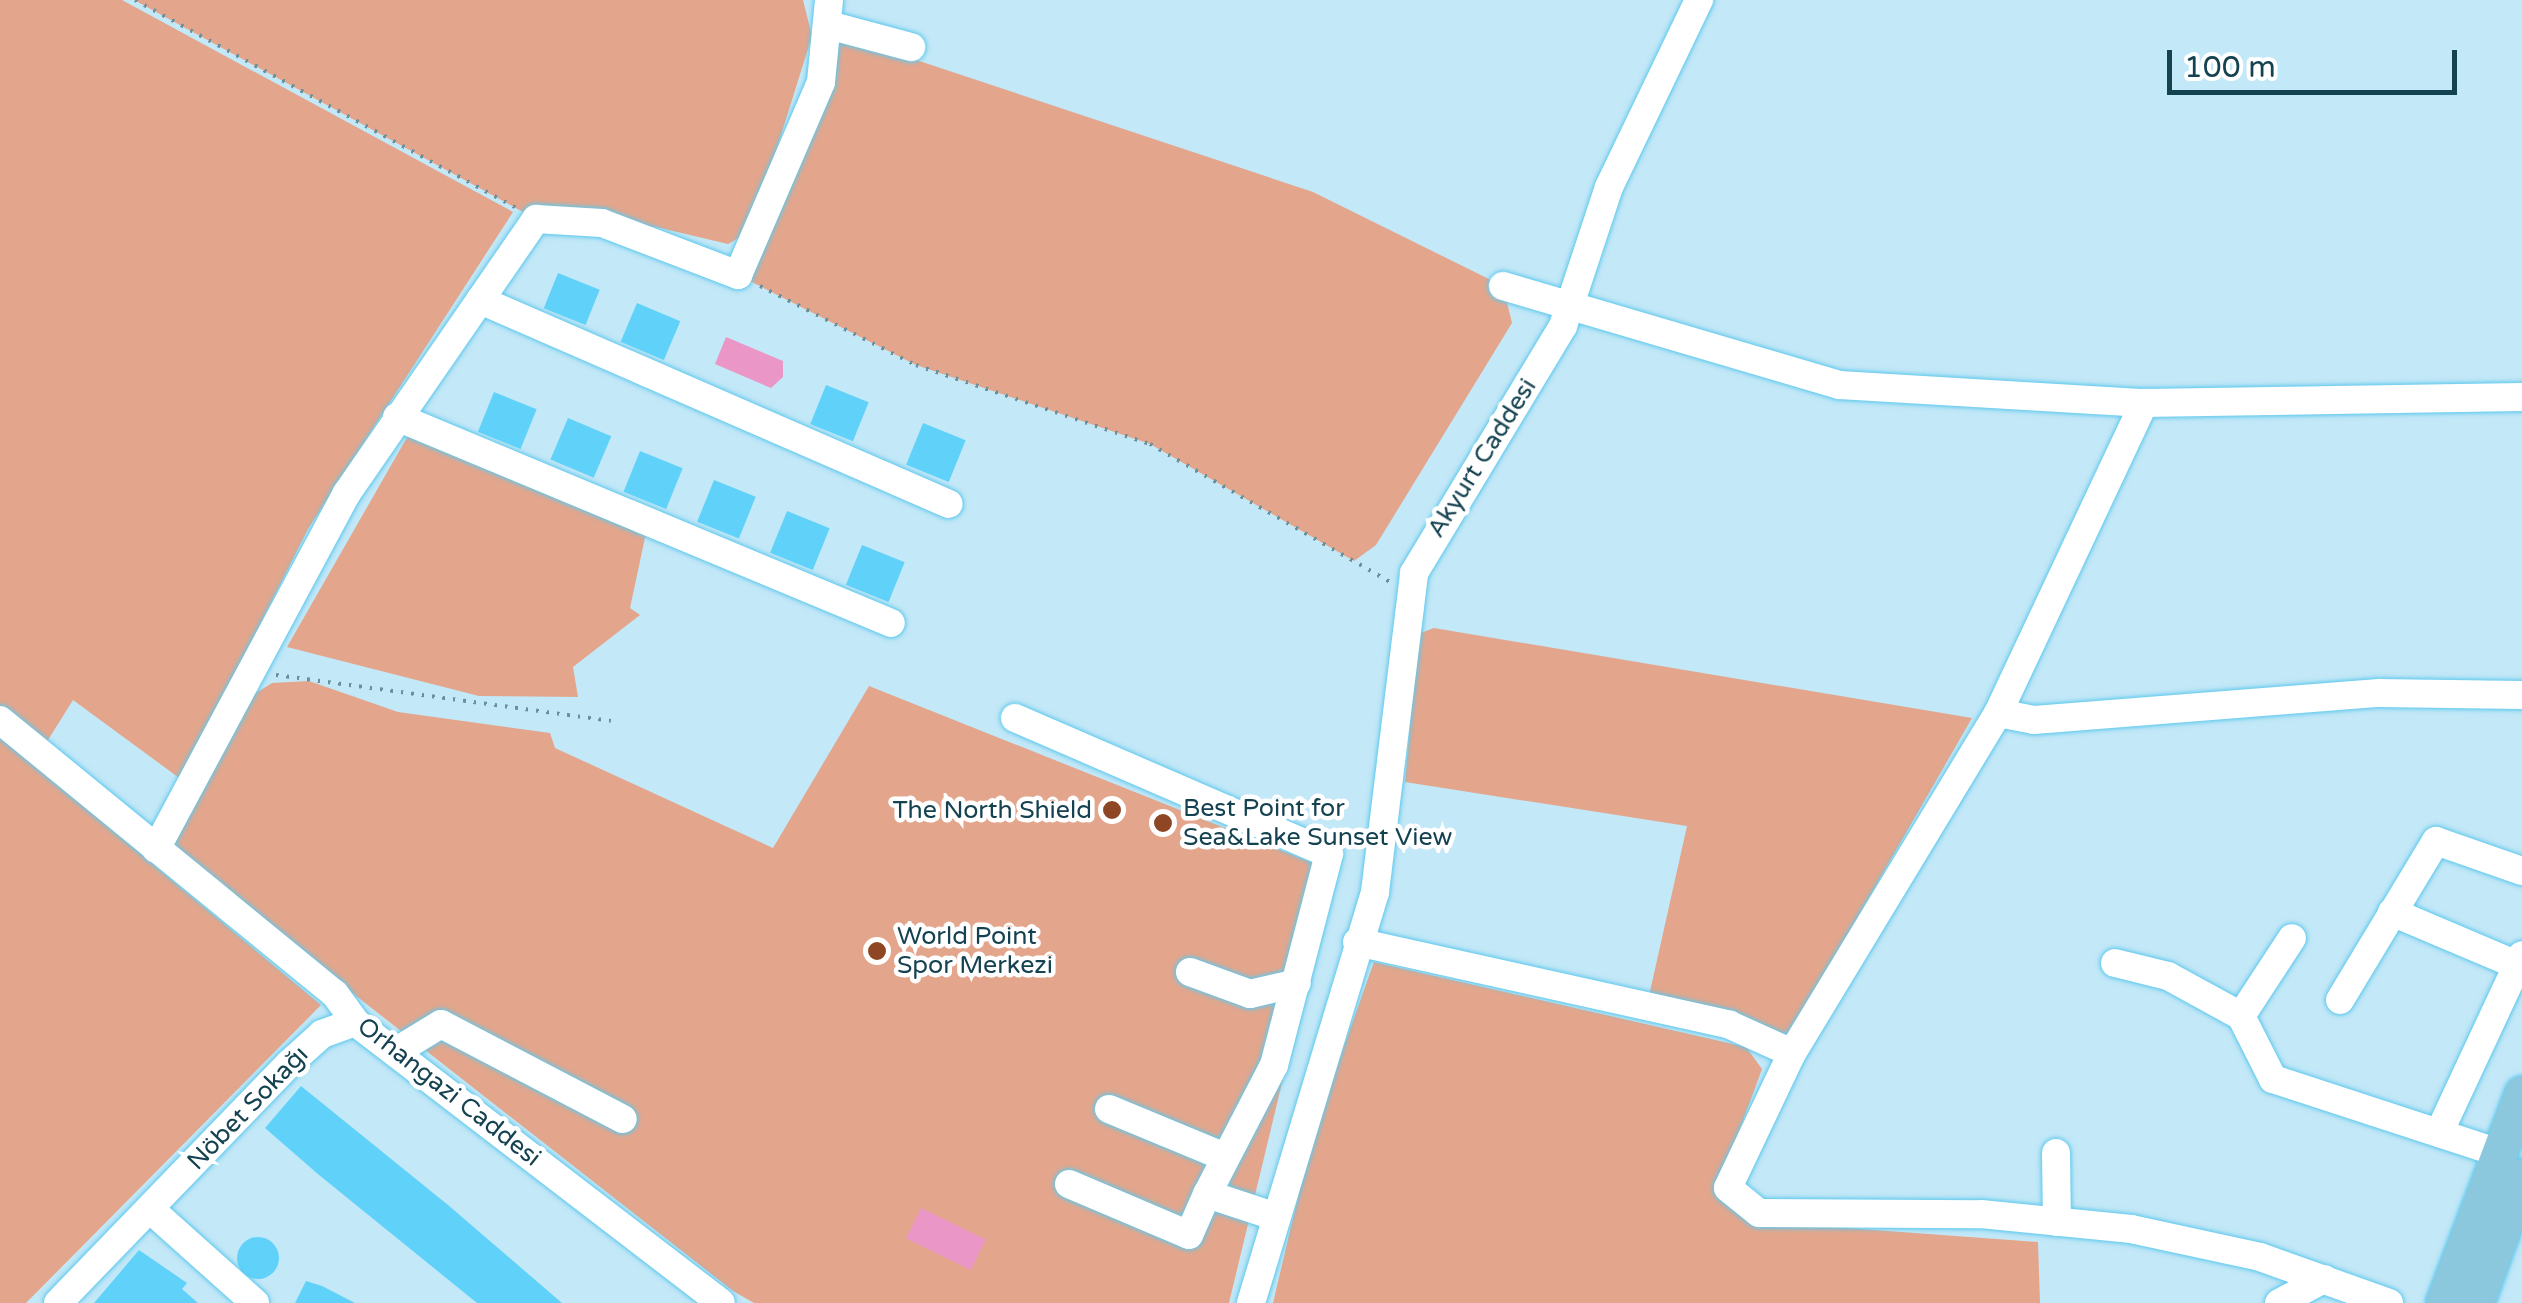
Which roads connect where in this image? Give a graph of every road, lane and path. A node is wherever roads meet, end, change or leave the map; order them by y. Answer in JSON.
{"nodes":[{"id":1,"x":136,"y":0,"type":"edge"},
{"id":2,"x":1682,"y":0,"type":"edge"},
{"id":3,"x":1698,"y":0,"type":"edge"},
{"id":4,"x":830,"y":13,"type":"edge"},
{"id":5,"x":911,"y":47,"type":"dead end"},
{"id":6,"x":536,"y":219,"type":"junction"},
{"id":7,"x":738,"y":275,"type":"junction"},
{"id":8,"x":1503,"y":286,"type":"dead end"},
{"id":9,"x":480,"y":300,"type":"junction"},
{"id":10,"x":1564,"y":304,"type":"junction"},
{"id":11,"x":2522,"y":396,"type":"edge"},
{"id":12,"x":2144,"y":403,"type":"junction"},
{"id":13,"x":397,"y":418,"type":"junction"},
{"id":14,"x":949,"y":504,"type":"dead end"},
{"id":15,"x":1396,"y":586,"type":"junction"},
{"id":16,"x":891,"y":623,"type":"dead end"},
{"id":17,"x":251,"y":672,"type":"junction"},
{"id":18,"x":2522,"y":695,"type":"edge"},
{"id":19,"x":1998,"y":713,"type":"junction"},
{"id":20,"x":1016,"y":718,"type":"dead end"},
{"id":21,"x":0,"y":720,"type":"edge"},
{"id":22,"x":612,"y":720,"type":"dead end"},
{"id":23,"x":156,"y":849,"type":"junction"},
{"id":24,"x":2522,"y":871,"type":"edge"},
{"id":25,"x":2392,"y":912,"type":"junction"},
{"id":26,"x":2292,"y":938,"type":"dead end"},
{"id":27,"x":1357,"y":942,"type":"junction"},
{"id":28,"x":2520,"y":961,"type":"edge"},
{"id":29,"x":2116,"y":964,"type":"dead end"},
{"id":30,"x":1190,"y":972,"type":"dead end"},
{"id":31,"x":1297,"y":984,"type":"junction"},
{"id":32,"x":1250,"y":994,"type":"junction"},
{"id":33,"x":2340,"y":1000,"type":"dead end"},
{"id":34,"x":2241,"y":1016,"type":"junction"},
{"id":35,"x":356,"y":1022,"type":"junction"},
{"id":36,"x":1283,"y":1032,"type":"junction"},
{"id":37,"x":400,"y":1049,"type":"junction"},
{"id":38,"x":1792,"y":1053,"type":"junction"},
{"id":39,"x":2522,"y":1093,"type":"edge"},
{"id":40,"x":1109,"y":1109,"type":"dead end"},
{"id":41,"x":623,"y":1119,"type":"dead end"},
{"id":42,"x":2439,"y":1133,"type":"junction"},
{"id":43,"x":2056,"y":1153,"type":"dead end"},
{"id":44,"x":1226,"y":1158,"type":"junction"},
{"id":45,"x":2510,"y":1165,"type":"edge"},
{"id":46,"x":1068,"y":1184,"type":"dead end"},
{"id":47,"x":1207,"y":1194,"type":"junction"},
{"id":48,"x":150,"y":1209,"type":"junction"},
{"id":49,"x":1271,"y":1215,"type":"junction"},
{"id":50,"x":2057,"y":1222,"type":"junction"},
{"id":51,"x":2324,"y":1280,"type":"junction"},
{"id":52,"x":58,"y":1303,"type":"edge"},
{"id":53,"x":255,"y":1303,"type":"edge"},
{"id":54,"x":721,"y":1303,"type":"edge"},
{"id":55,"x":1251,"y":1303,"type":"edge"},
{"id":56,"x":2279,"y":1303,"type":"edge"},
{"id":57,"x":2388,"y":1303,"type":"edge"},
{"id":58,"x":2443,"y":1303,"type":"edge"},
{"id":59,"x":2476,"y":1303,"type":"edge"}],
"edges":[{"from":1,"to":6,"type":"path"},
{"from":2,"to":10,"type":"street","name":"Akyurt Caddesi"},
{"from":3,"to":10,"type":"street","name":"Akyurt Caddesi"},
{"from":4,"to":5,"type":"street"},
{"from":4,"to":7,"type":"street"},
{"from":6,"to":7,"type":"street"},
{"from":6,"to":9,"type":"street"},
{"from":7,"to":15,"type":"path"},
{"from":8,"to":10,"type":"street"},
{"from":9,"to":13,"type":"street"},
{"from":9,"to":14,"type":"street"},
{"from":10,"to":12,"type":"street"},
{"from":10,"to":15,"type":"street","name":"Akyurt Caddesi"},
{"from":10,"to":27,"type":"street","name":"Akyurt Caddesi"},
{"from":11,"to":12,"type":"street"},
{"from":12,"to":19,"type":"street"},
{"from":13,"to":16,"type":"street"},
{"from":13,"to":17,"type":"street"},
{"from":15,"to":27,"type":"street","name":"Akyurt Caddesi"},
{"from":17,"to":22,"type":"path"},
{"from":17,"to":23,"type":"street"},
{"from":18,"to":19,"type":"street"},
{"from":19,"to":38,"type":"street"},
{"from":20,"to":31,"type":"street"},
{"from":21,"to":23,"type":"street","name":"Orhangazi Caddesi"},
{"from":23,"to":35,"type":"street","name":"Orhangazi Caddesi"},
{"from":24,"to":25,"type":"street"},
{"from":25,"to":28,"type":"street"},
{"from":25,"to":33,"type":"street"},
{"from":26,"to":34,"type":"street"},
{"from":27,"to":38,"type":"street"},
{"from":27,"to":49,"type":"street","name":"Akyurt Caddesi"},
{"from":28,"to":42,"type":"street"},
{"from":29,"to":34,"type":"street"},
{"from":30,"to":32,"type":"street"},
{"from":31,"to":32,"type":"street"},
{"from":31,"to":36,"type":"street"},
{"from":32,"to":36,"type":"street"},
{"from":34,"to":42,"type":"street"},
{"from":35,"to":37,"type":"street","name":"Orhangazi Caddesi"},
{"from":35,"to":48,"type":"street","name":"Nöbet Sokağı"},
{"from":36,"to":44,"type":"street"},
{"from":37,"to":41,"type":"street"},
{"from":37,"to":54,"type":"street","name":"Orhangazi Caddesi"},
{"from":38,"to":50,"type":"street"},
{"from":39,"to":45,"type":"main road"},
{"from":40,"to":44,"type":"street"},
{"from":42,"to":45,"type":"street"},
{"from":43,"to":50,"type":"street"},
{"from":44,"to":47,"type":"street"},
{"from":45,"to":58,"type":"main road"},
{"from":45,"to":59,"type":"main road"},
{"from":46,"to":47,"type":"street"},
{"from":47,"to":49,"type":"street"},
{"from":48,"to":52,"type":"street","name":"Nöbet Sokağı"},
{"from":48,"to":53,"type":"street"},
{"from":49,"to":55,"type":"street","name":"Akyurt Caddesi"},
{"from":50,"to":51,"type":"street"},
{"from":51,"to":56,"type":"street"},
{"from":51,"to":57,"type":"street"}]}
